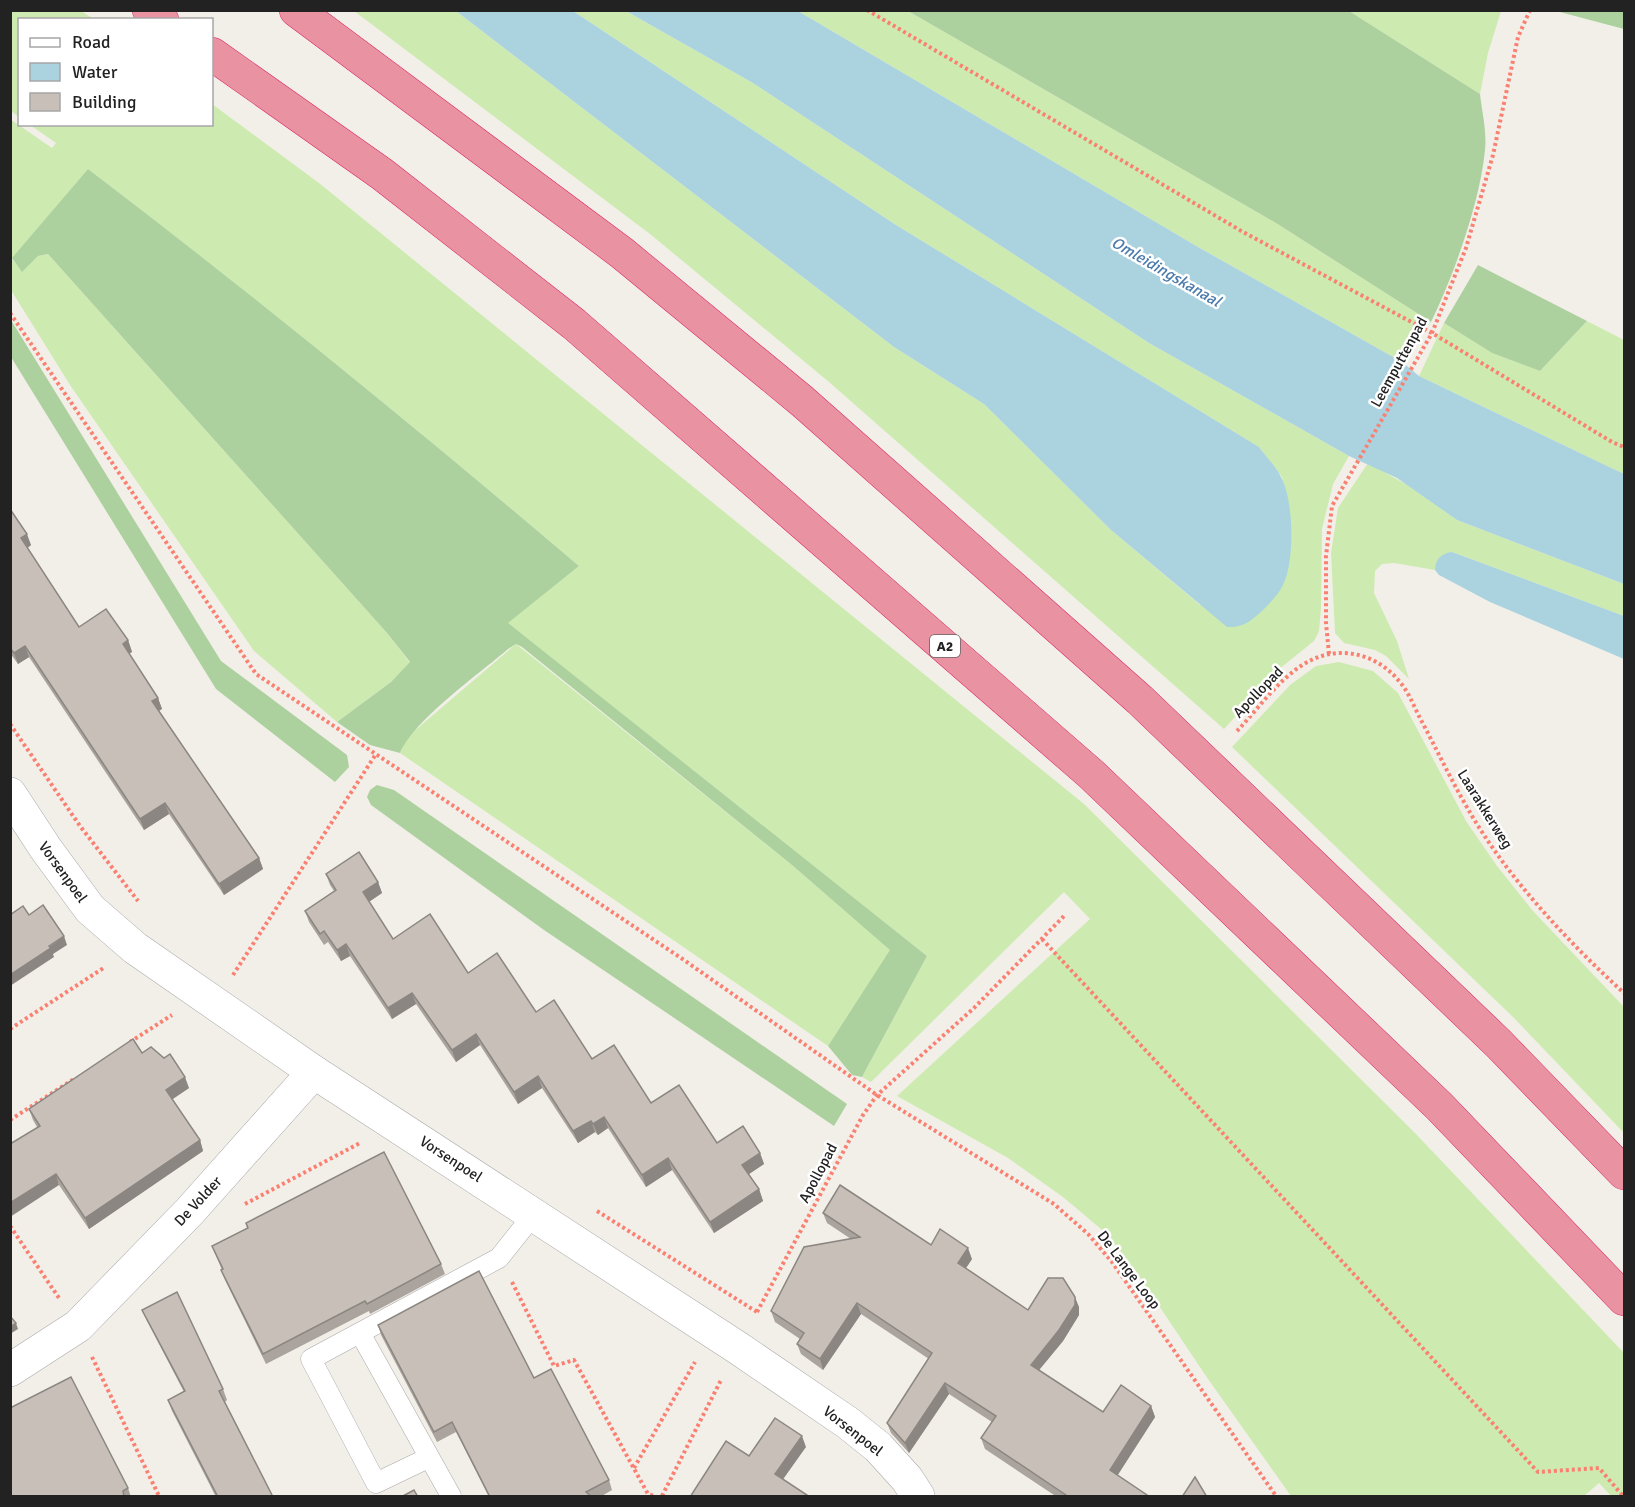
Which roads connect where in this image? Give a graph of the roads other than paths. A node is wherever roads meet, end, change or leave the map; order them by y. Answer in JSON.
{"nodes":[{"id":1,"x":296,"y":10,"type":"edge"},
{"id":2,"x":213,"y":55,"type":"edge"},
{"id":3,"x":11,"y":795,"type":"edge"},
{"id":4,"x":314,"y":1072,"type":"junction"},
{"id":5,"x":1624,"y":1173,"type":"edge"},
{"id":6,"x":534,"y":1214,"type":"junction"},
{"id":7,"x":1624,"y":1299,"type":"edge"},
{"id":8,"x":360,"y":1333,"type":"junction"},
{"id":9,"x":10,"y":1370,"type":"edge"},
{"id":10,"x":428,"y":1458,"type":"junction"},
{"id":11,"x":451,"y":1497,"type":"edge"},
{"id":12,"x":918,"y":1497,"type":"edge"}],
"edges":[{"from":1,"to":5,"type":"highway"},
{"from":2,"to":7,"type":"highway","number":"A2"},
{"from":3,"to":4,"type":"street","name":"Vorsenpoel"},
{"from":4,"to":6,"type":"street","name":"Vorsenpoel"},
{"from":4,"to":9,"type":"street","name":"De Volder"},
{"from":6,"to":8,"type":"lane"},
{"from":6,"to":12,"type":"street","name":"Vorsenpoel"},
{"from":8,"to":10,"type":"lane"},
{"from":8,"to":10,"type":"lane"},
{"from":10,"to":11,"type":"lane"}]}
